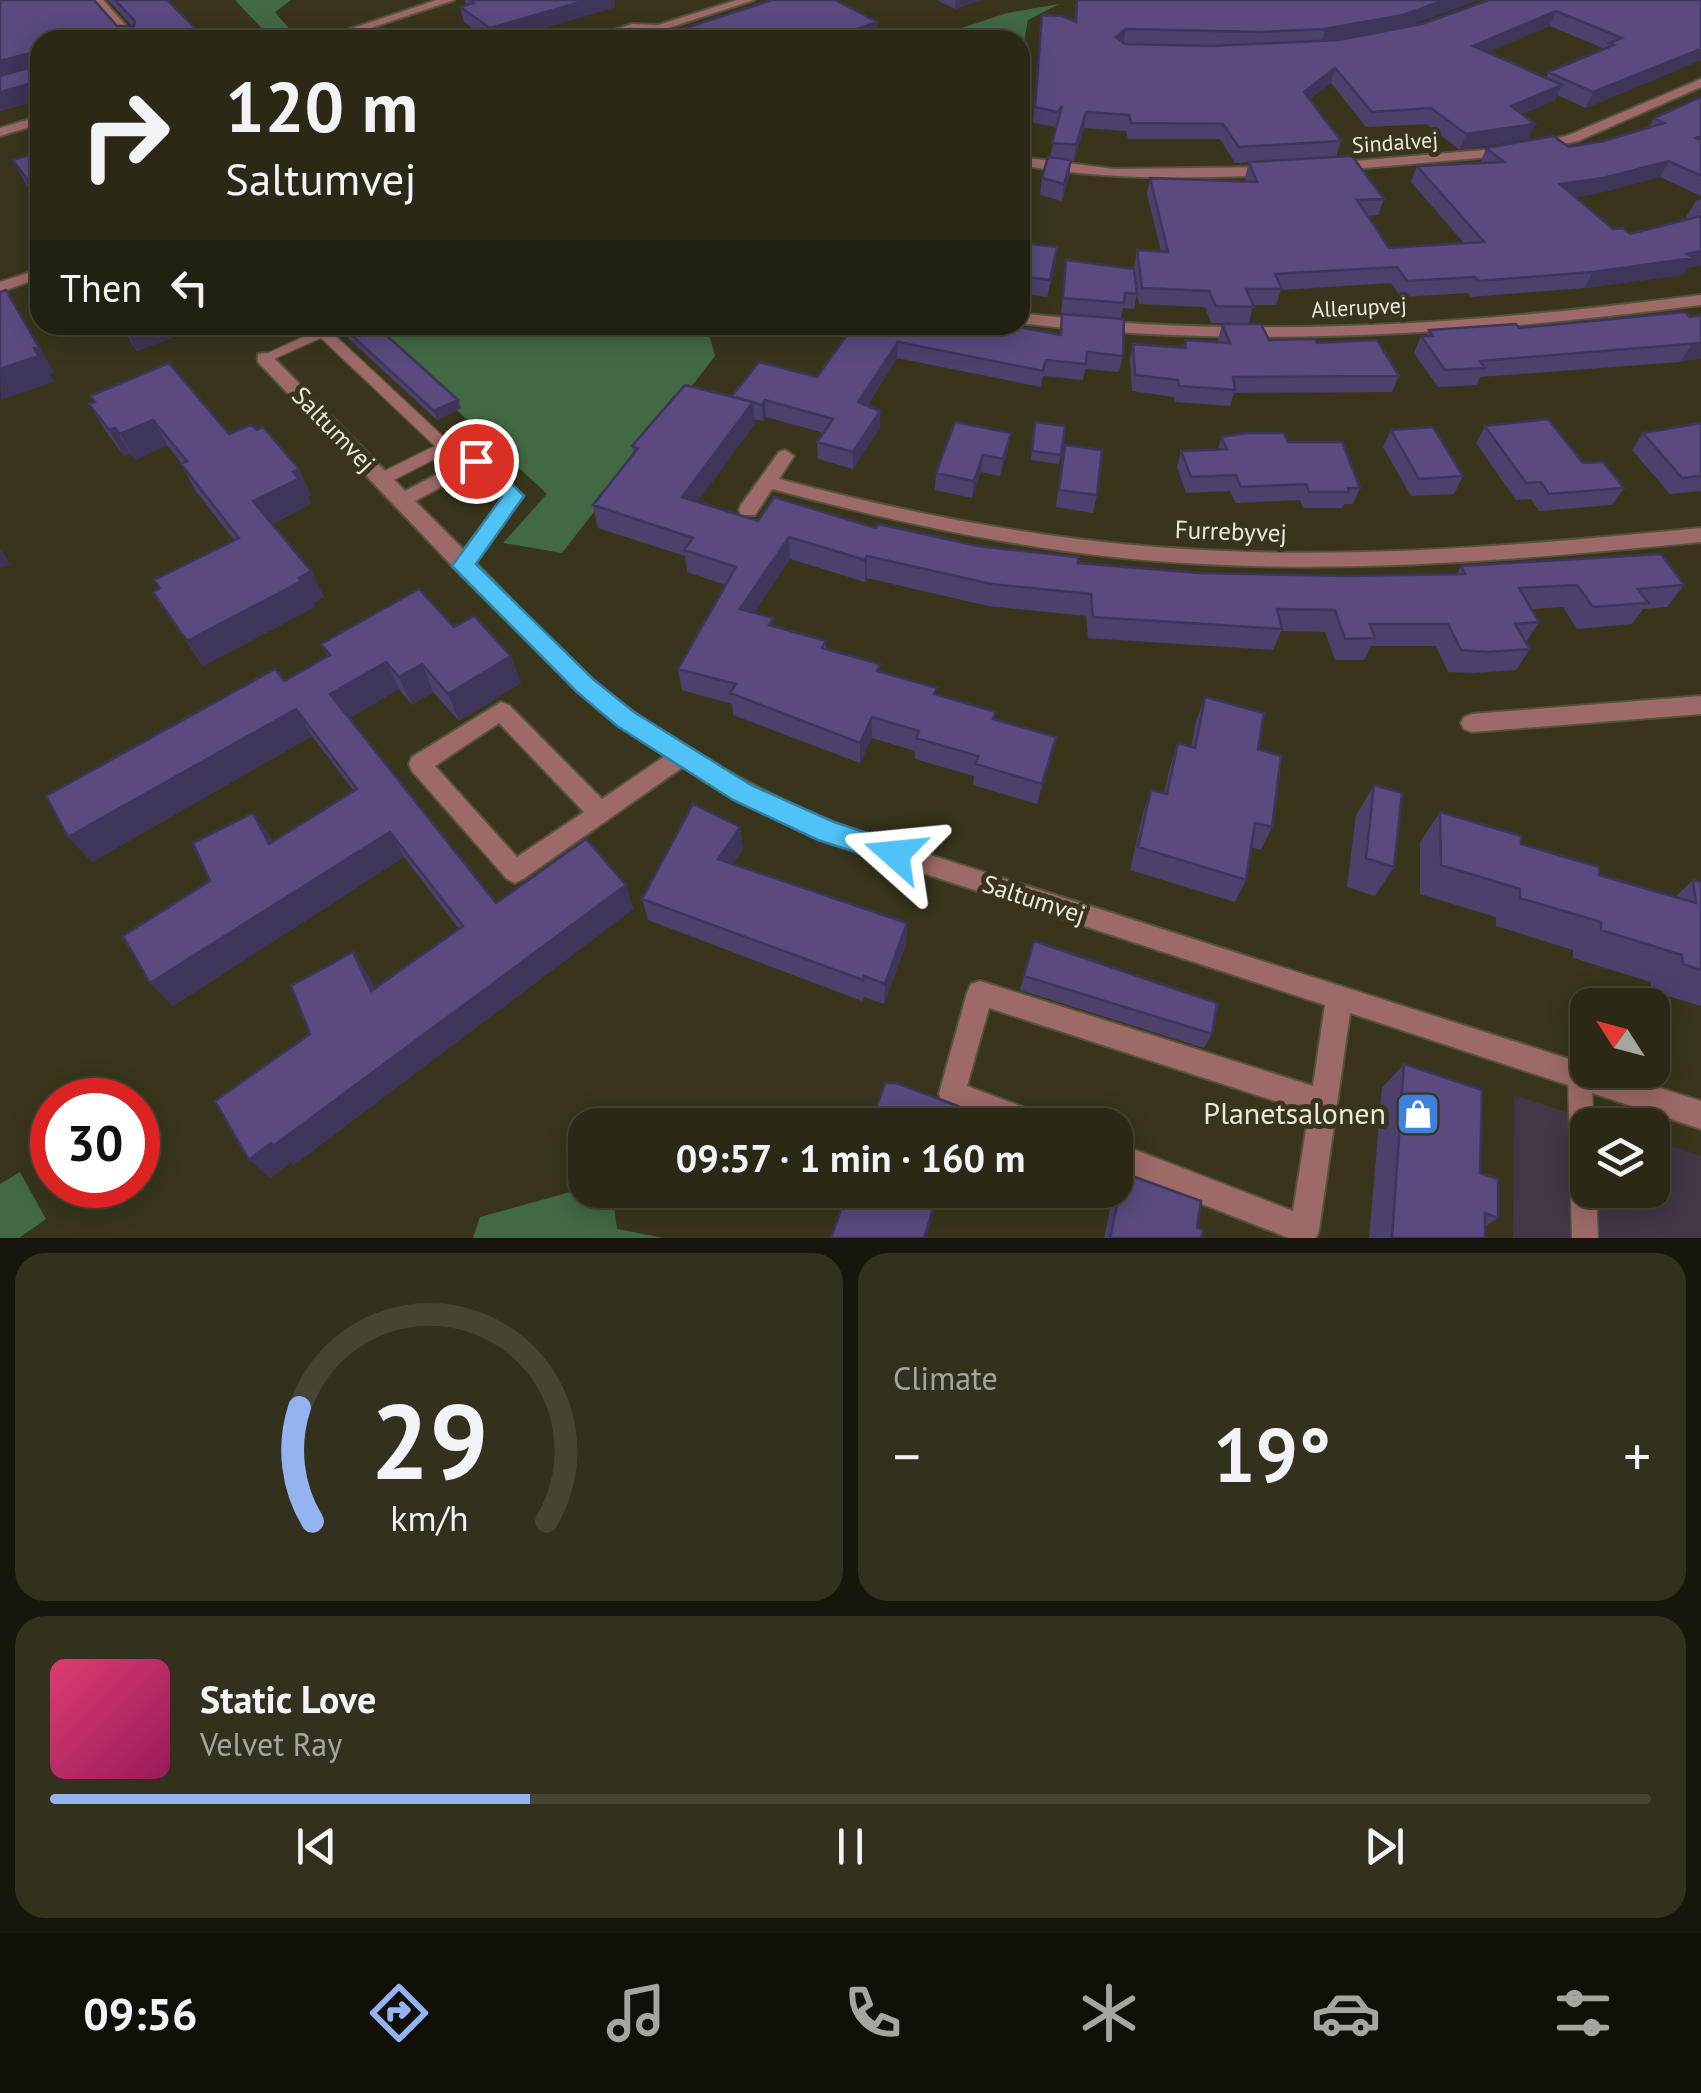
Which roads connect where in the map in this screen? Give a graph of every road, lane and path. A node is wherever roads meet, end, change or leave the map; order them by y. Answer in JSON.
{"nodes":[{"id":1,"x":97,"y":0,"type":"edge"},
{"id":2,"x":448,"y":0,"type":"edge"},
{"id":3,"x":748,"y":0,"type":"edge"},
{"id":4,"x":124,"y":30,"type":"edge"},
{"id":5,"x":354,"y":30,"type":"edge"},
{"id":6,"x":622,"y":30,"type":"edge"},
{"id":7,"x":1701,"y":83,"type":"edge"},
{"id":8,"x":30,"y":123,"type":"edge"},
{"id":9,"x":0,"y":132,"type":"edge"},
{"id":10,"x":1030,"y":163,"type":"edge"},
{"id":11,"x":1308,"y":168,"type":"edge"},
{"id":12,"x":1288,"y":170,"type":"edge"},
{"id":13,"x":30,"y":276,"type":"edge"},
{"id":14,"x":0,"y":286,"type":"edge"},
{"id":15,"x":1701,"y":300,"type":"edge"},
{"id":16,"x":1030,"y":319,"type":"edge"},
{"id":17,"x":316,"y":335,"type":"edge"},
{"id":18,"x":326,"y":335,"type":"edge"},
{"id":19,"x":264,"y":358,"type":"joint"},
{"id":20,"x":785,"y":456,"type":"dead end"},
{"id":21,"x":382,"y":479,"type":"junction"},
{"id":22,"x":767,"y":482,"type":"junction"},
{"id":23,"x":403,"y":500,"type":"junction"},
{"id":24,"x":748,"y":510,"type":"dead end"},
{"id":25,"x":1693,"y":536,"type":"edge"},
{"id":26,"x":1701,"y":558,"type":"edge"},
{"id":27,"x":463,"y":566,"type":"junction"},
{"id":28,"x":1701,"y":704,"type":"edge"},
{"id":29,"x":1472,"y":723,"type":"dead end"},
{"id":30,"x":682,"y":756,"type":"junction"},
{"id":31,"x":600,"y":813,"type":"junction"},
{"id":32,"x":1338,"y":998,"type":"junction"},
{"id":33,"x":1570,"y":1073,"type":"edge"},
{"id":34,"x":1580,"y":1088,"type":"edge"},
{"id":35,"x":1617,"y":1088,"type":"edge"},
{"id":36,"x":1324,"y":1103,"type":"junction"},
{"id":37,"x":989,"y":1108,"type":"edge"},
{"id":38,"x":1701,"y":1115,"type":"edge"},
{"id":39,"x":1133,"y":1163,"type":"edge"},
{"id":40,"x":1584,"y":1238,"type":"edge"}],
"edges":[{"from":1,"to":4,"type":"street"},
{"from":2,"to":5,"type":"street"},
{"from":3,"to":6,"type":"street"},
{"from":7,"to":11,"type":"street","name":"Sindalvej"},
{"from":8,"to":9,"type":"street"},
{"from":10,"to":12,"type":"street"},
{"from":13,"to":14,"type":"street"},
{"from":15,"to":16,"type":"street","name":"Allerupvej"},
{"from":17,"to":19,"type":"lane"},
{"from":18,"to":21,"type":"lane"},
{"from":19,"to":21,"type":"street","name":"Saltumvej"},
{"from":20,"to":22,"type":"street"},
{"from":21,"to":23,"type":"street","name":"Saltumvej"},
{"from":22,"to":24,"type":"street"},
{"from":22,"to":25,"type":"street","name":"Furrebyvej"},
{"from":23,"to":27,"type":"street","name":"Saltumvej"},
{"from":23,"to":27,"type":"street"},
{"from":25,"to":26,"type":"street"},
{"from":27,"to":30,"type":"street","name":"Saltumvej"},
{"from":28,"to":29,"type":"street"},
{"from":30,"to":31,"type":"street"},
{"from":30,"to":32,"type":"street","name":"Saltumvej"},
{"from":31,"to":31,"type":"street"},
{"from":32,"to":33,"type":"street","name":"Saltumvej"},
{"from":32,"to":36,"type":"street"},
{"from":34,"to":40,"type":"lane"},
{"from":35,"to":38,"type":"street","name":"Saltumvej"},
{"from":36,"to":37,"type":"street"},
{"from":36,"to":39,"type":"street"}]}
